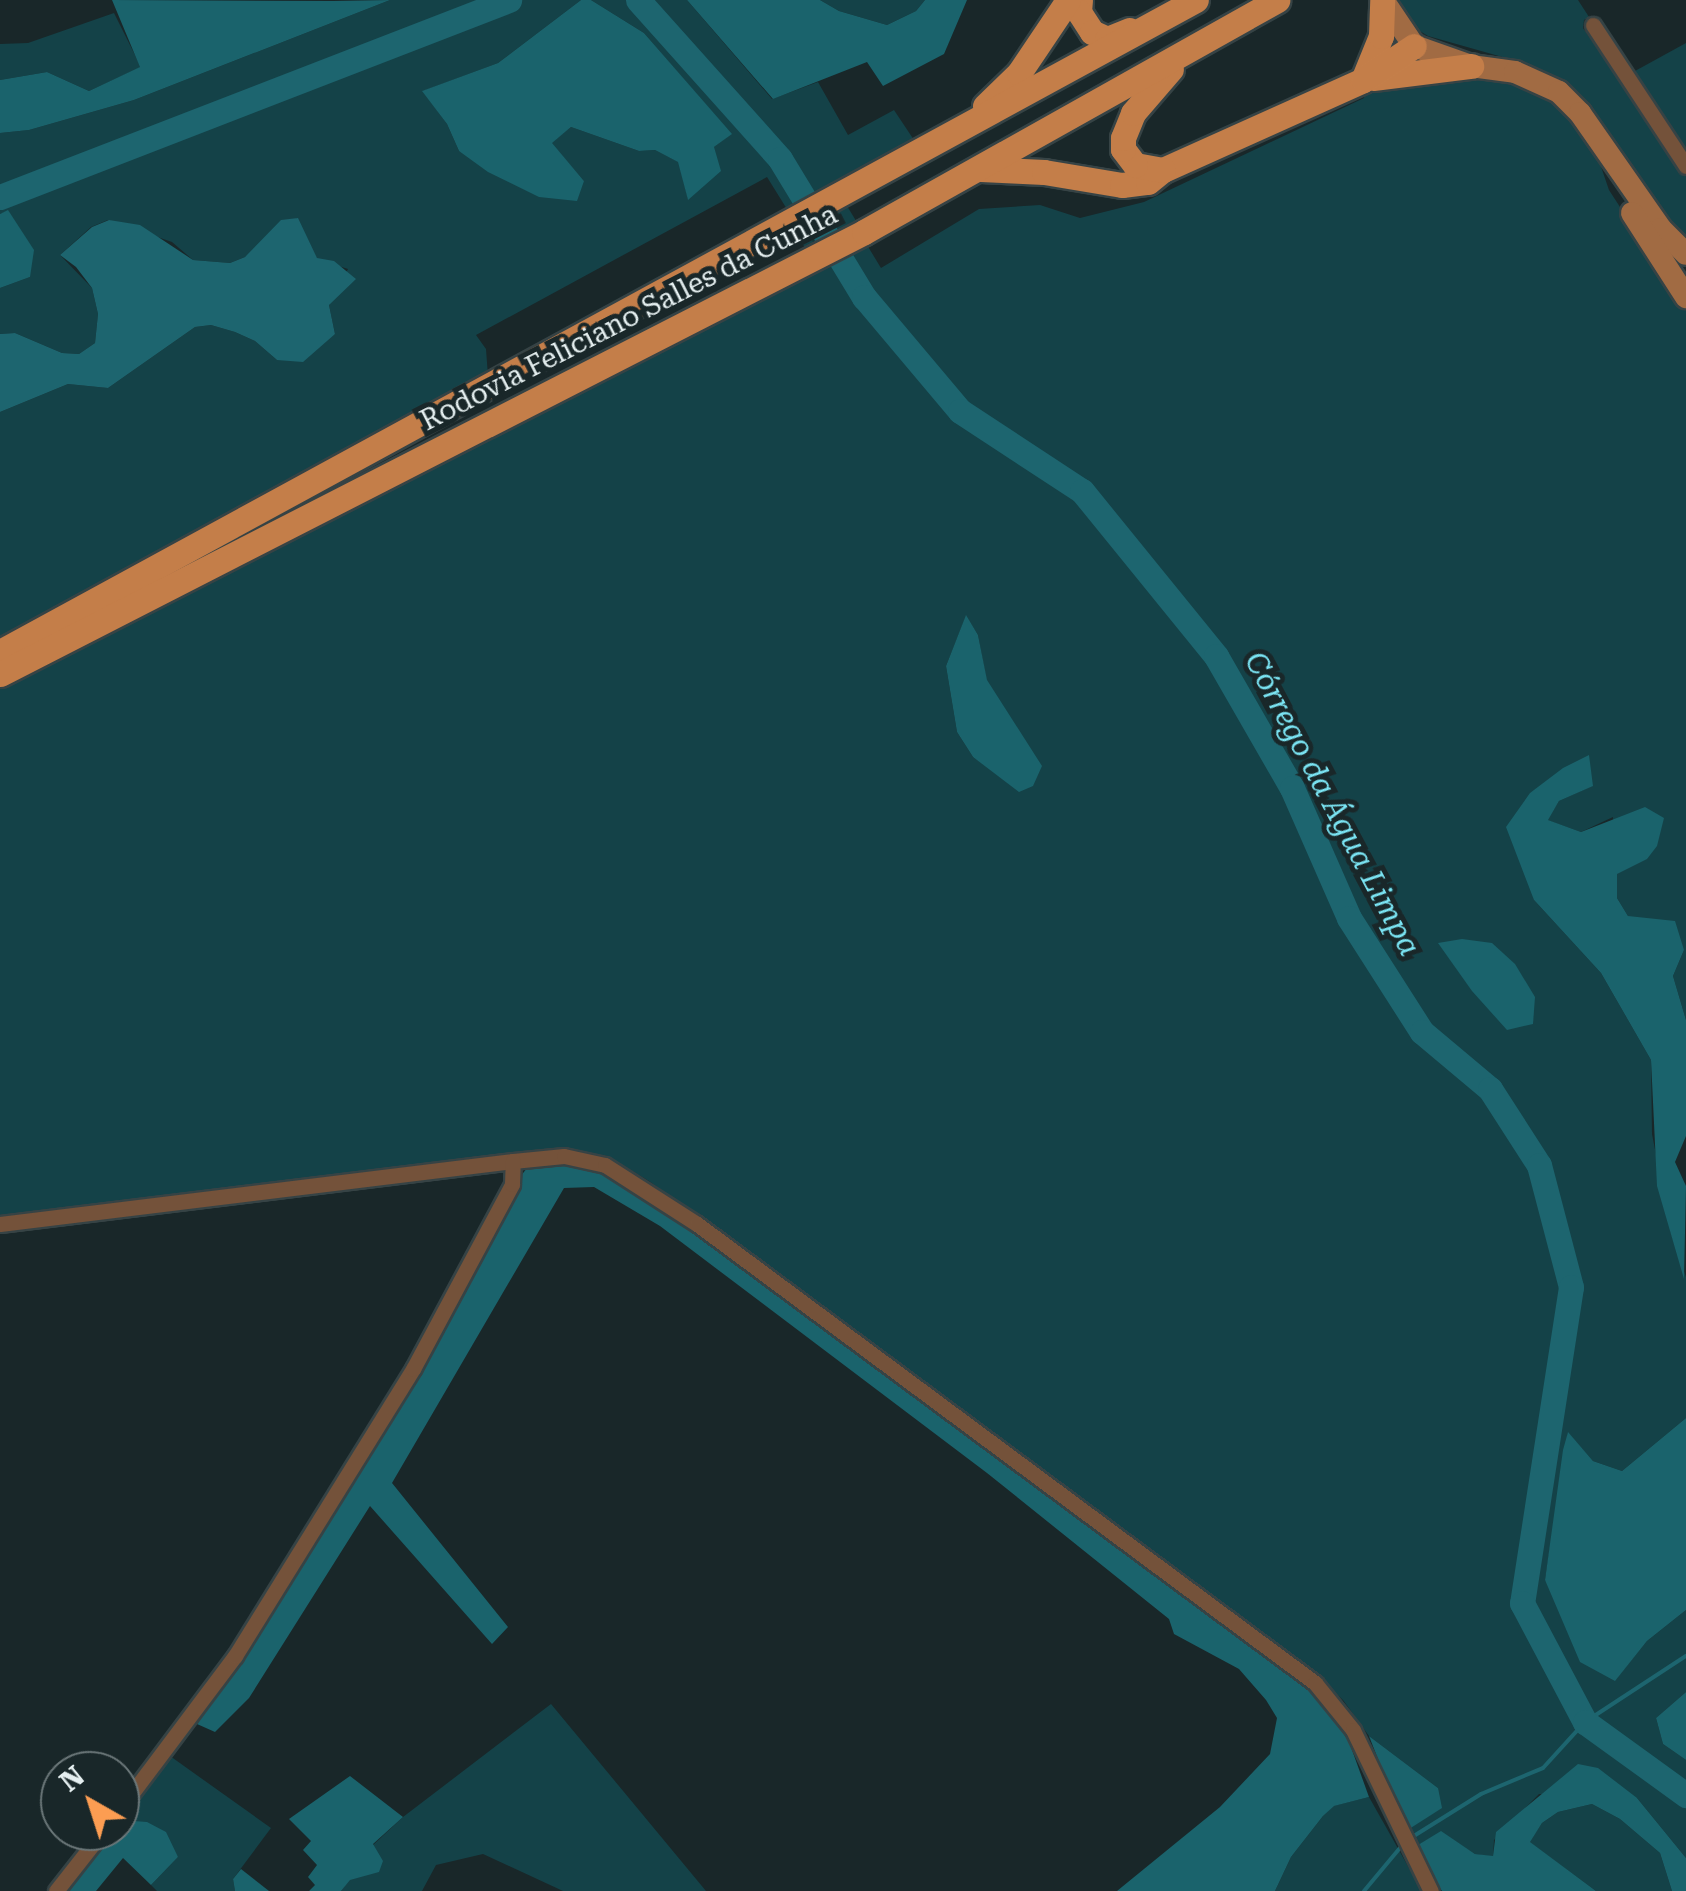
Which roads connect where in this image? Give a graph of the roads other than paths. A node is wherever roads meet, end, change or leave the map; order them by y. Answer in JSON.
{"nodes":[{"id":1,"x":1068,"y":0,"type":"edge"},
{"id":2,"x":1080,"y":0,"type":"edge"},
{"id":3,"x":1277,"y":0,"type":"edge"},
{"id":4,"x":1382,"y":0,"type":"edge"},
{"id":5,"x":1185,"y":6,"type":"edge"},
{"id":6,"x":1594,"y":26,"type":"dead end"},
{"id":7,"x":1414,"y":46,"type":"junction"},
{"id":8,"x":1181,"y":56,"type":"junction"},
{"id":9,"x":1471,"y":66,"type":"junction"},
{"id":10,"x":1363,"y":80,"type":"junction"},
{"id":11,"x":925,"y":150,"type":"junction"},
{"id":12,"x":1686,"y":166,"type":"edge"},
{"id":13,"x":976,"y":169,"type":"junction"},
{"id":14,"x":1163,"y":170,"type":"junction"},
{"id":15,"x":1681,"y":261,"type":"edge"},
{"id":16,"x":1686,"y":298,"type":"edge"},
{"id":17,"x":0,"y":652,"type":"edge"},
{"id":18,"x":0,"y":674,"type":"edge"},
{"id":19,"x":513,"y":1161,"type":"junction"},
{"id":20,"x":0,"y":1224,"type":"edge"},
{"id":21,"x":140,"y":1782,"type":"edge"},
{"id":22,"x":87,"y":1851,"type":"edge"},
{"id":23,"x":56,"y":1891,"type":"edge"},
{"id":24,"x":1431,"y":1891,"type":"edge"}],
"edges":[{"from":1,"to":11,"type":"main road"},
{"from":2,"to":5,"type":"main road"},
{"from":3,"to":8,"type":"main road","name":"Rodovia Feliciano Salles da Cunha"},
{"from":4,"to":7,"type":"main road"},
{"from":4,"to":10,"type":"main road"},
{"from":5,"to":11,"type":"main road","name":"Rodovia Feliciano Salles da Cunha"},
{"from":6,"to":12,"type":"street"},
{"from":7,"to":9,"type":"main road"},
{"from":7,"to":10,"type":"main road"},
{"from":8,"to":13,"type":"main road","name":"Rodovia Feliciano Salles da Cunha"},
{"from":8,"to":14,"type":"main road"},
{"from":9,"to":10,"type":"main road"},
{"from":9,"to":15,"type":"main road"},
{"from":10,"to":14,"type":"main road"},
{"from":11,"to":17,"type":"main road","name":"Rodovia Feliciano Salles da Cunha"},
{"from":13,"to":14,"type":"main road"},
{"from":13,"to":18,"type":"main road","name":"Rodovia Feliciano Salles da Cunha"},
{"from":15,"to":16,"type":"main road"},
{"from":19,"to":20,"type":"street"},
{"from":19,"to":21,"type":"street"},
{"from":19,"to":24,"type":"street"},
{"from":22,"to":23,"type":"street"}]}
